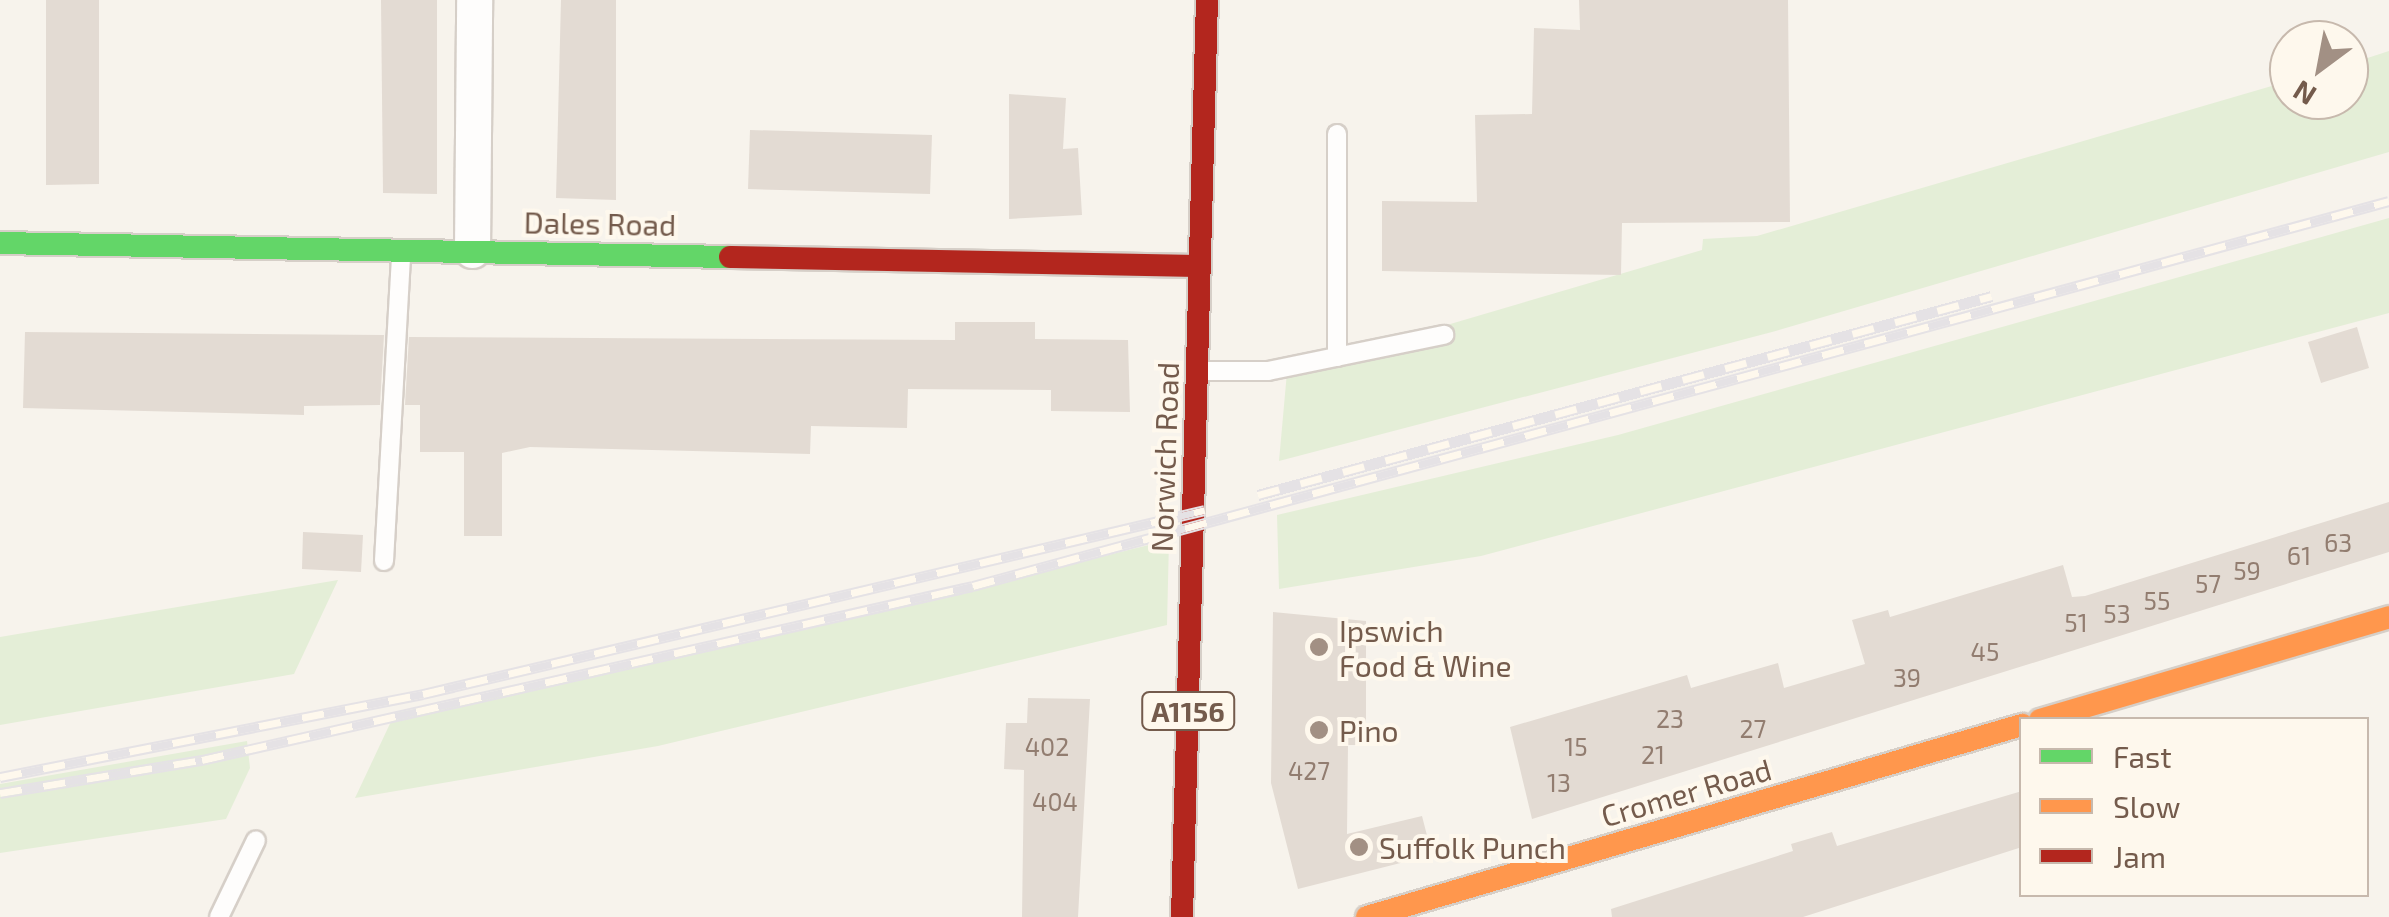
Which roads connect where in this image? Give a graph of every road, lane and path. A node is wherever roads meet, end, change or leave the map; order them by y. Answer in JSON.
{"nodes":[{"id":1,"x":474,"y":0,"type":"edge"},
{"id":2,"x":1207,"y":0,"type":"edge"},
{"id":3,"x":1337,"y":134,"type":"dead end"},
{"id":4,"x":0,"y":244,"type":"edge"},
{"id":5,"x":472,"y":250,"type":"junction"},
{"id":6,"x":401,"y":252,"type":"junction"},
{"id":7,"x":1199,"y":266,"type":"junction"},
{"id":8,"x":1444,"y":335,"type":"dead end"},
{"id":9,"x":1337,"y":357,"type":"junction"},
{"id":10,"x":1197,"y":371,"type":"junction"},
{"id":11,"x":384,"y":561,"type":"dead end"},
{"id":12,"x":2389,"y":617,"type":"edge"},
{"id":13,"x":2050,"y":717,"type":"edge"},
{"id":14,"x":2019,"y":726,"type":"edge"},
{"id":15,"x":256,"y":840,"type":"dead end"},
{"id":16,"x":219,"y":917,"type":"edge"},
{"id":17,"x":1182,"y":917,"type":"edge"},
{"id":18,"x":1367,"y":917,"type":"edge"}],
"edges":[{"from":1,"to":5,"type":"street"},
{"from":2,"to":7,"type":"street","name":"Norwich Road","number":"A1156"},
{"from":3,"to":9,"type":"lane"},
{"from":4,"to":6,"type":"street","name":"Dales Road"},
{"from":5,"to":6,"type":"street","name":"Dales Road"},
{"from":5,"to":7,"type":"street","name":"Dales Road"},
{"from":6,"to":11,"type":"lane"},
{"from":7,"to":10,"type":"street","name":"Norwich Road","number":"A1156"},
{"from":8,"to":9,"type":"lane"},
{"from":9,"to":10,"type":"lane"},
{"from":10,"to":17,"type":"street","name":"Norwich Road","number":"A1156"},
{"from":12,"to":13,"type":"street"},
{"from":14,"to":18,"type":"street","name":"Cromer Road"},
{"from":15,"to":16,"type":"lane"}]}
